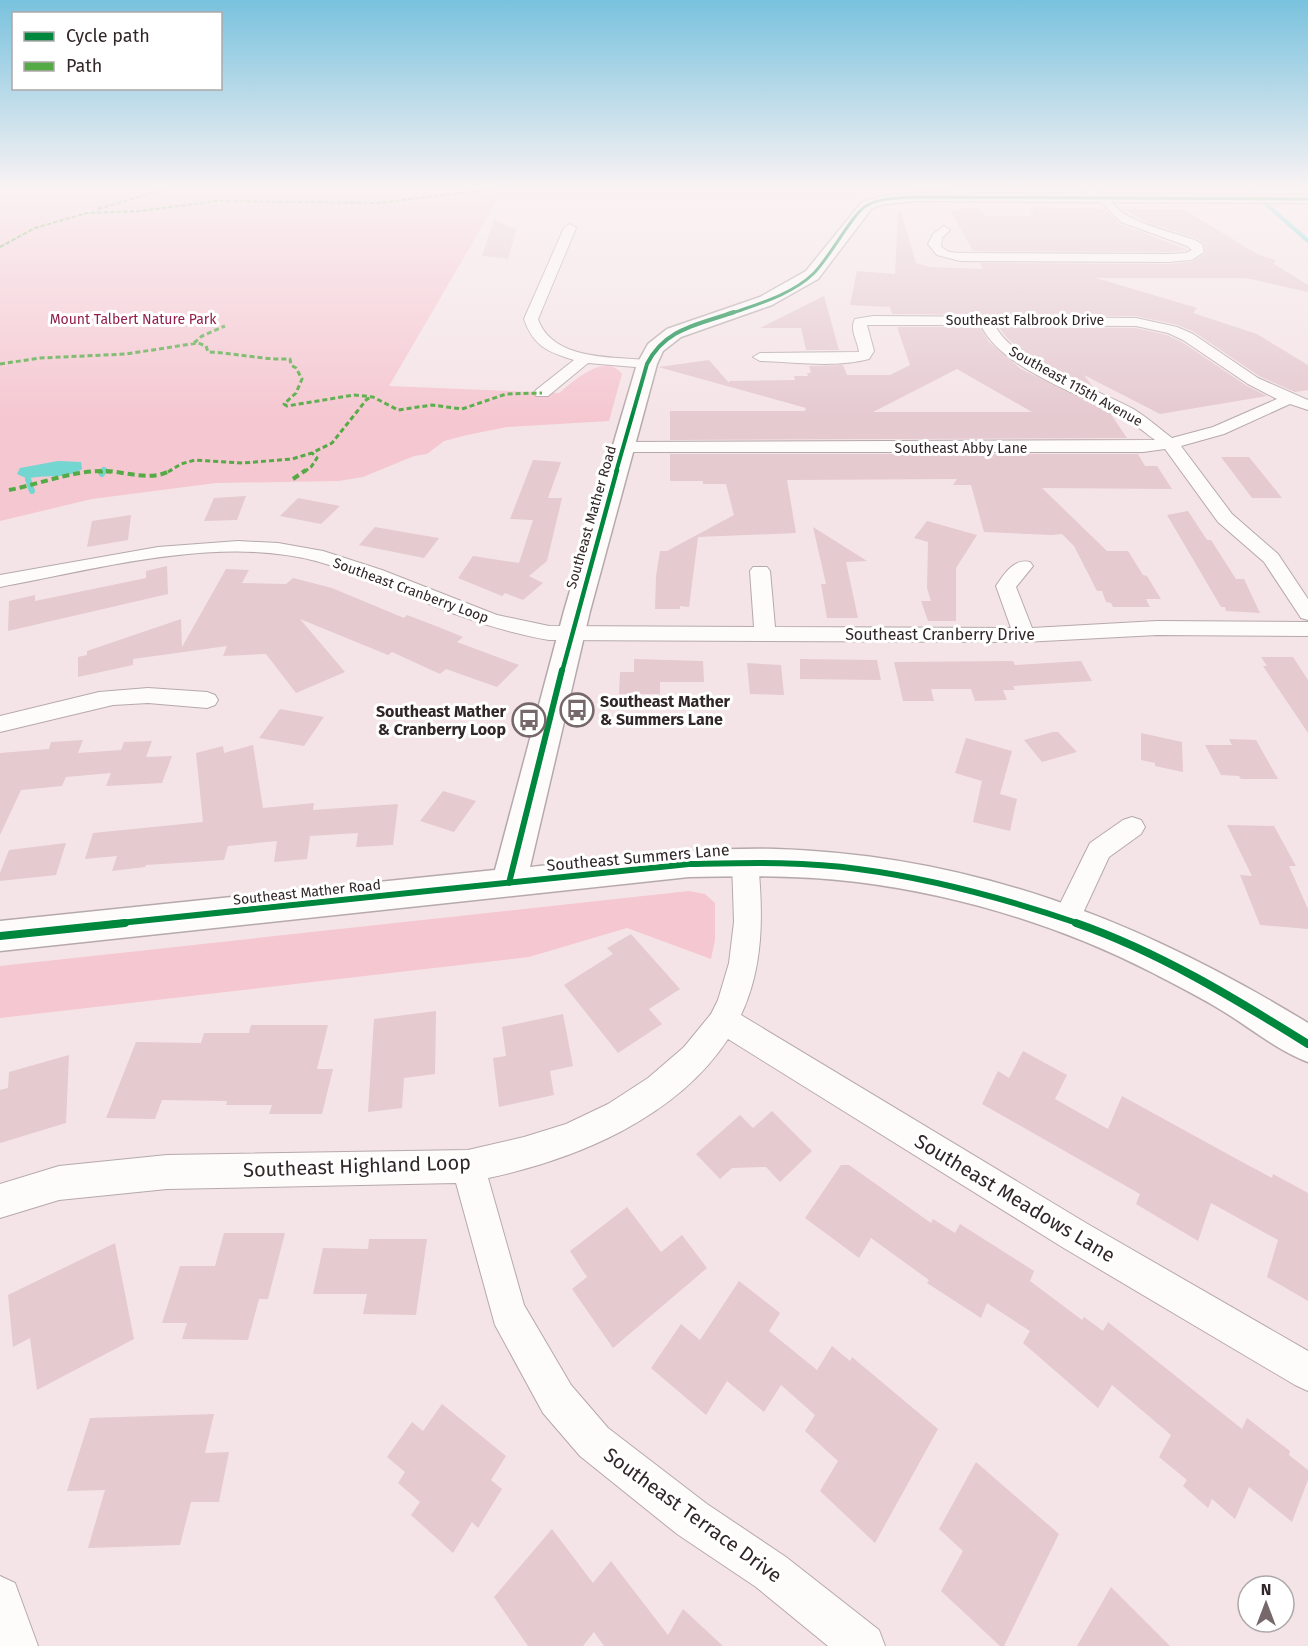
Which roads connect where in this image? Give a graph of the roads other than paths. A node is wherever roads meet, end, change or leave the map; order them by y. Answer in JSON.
{"nodes":[{"id":1,"x":554,"y":265,"type":"edge"},
{"id":2,"x":822,"y":265,"type":"edge"},
{"id":3,"x":986,"y":320,"type":"junction"},
{"id":4,"x":585,"y":357,"type":"junction"},
{"id":5,"x":760,"y":357,"type":"dead end"},
{"id":6,"x":647,"y":364,"type":"junction"},
{"id":7,"x":542,"y":393,"type":"dead end"},
{"id":8,"x":1289,"y":399,"type":"junction"},
{"id":9,"x":1308,"y":405,"type":"edge"},
{"id":10,"x":1170,"y":444,"type":"junction"},
{"id":11,"x":624,"y":447,"type":"junction"},
{"id":12,"x":1023,"y":566,"type":"dead end"},
{"id":13,"x":760,"y":571,"type":"dead end"},
{"id":14,"x":0,"y":581,"type":"edge"},
{"id":15,"x":1308,"y":614,"type":"edge"},
{"id":16,"x":1308,"y":628,"type":"edge"},
{"id":17,"x":572,"y":633,"type":"junction"},
{"id":18,"x":765,"y":635,"type":"junction"},
{"id":19,"x":1024,"y":635,"type":"junction"},
{"id":20,"x":207,"y":700,"type":"dead end"},
{"id":21,"x":0,"y":724,"type":"edge"},
{"id":22,"x":1132,"y":826,"type":"dead end"},
{"id":23,"x":744,"y":861,"type":"junction"},
{"id":24,"x":509,"y":883,"type":"junction"},
{"id":25,"x":1067,"y":918,"type":"junction"},
{"id":26,"x":0,"y":936,"type":"edge"},
{"id":27,"x":723,"y":1020,"type":"junction"},
{"id":28,"x":1308,"y":1044,"type":"edge"},
{"id":29,"x":468,"y":1166,"type":"junction"},
{"id":30,"x":0,"y":1200,"type":"edge"},
{"id":31,"x":1308,"y":1372,"type":"edge"},
{"id":32,"x":0,"y":1598,"type":"edge"},
{"id":33,"x":16,"y":1646,"type":"edge"},
{"id":34,"x":863,"y":1646,"type":"edge"}],
"edges":[{"from":1,"to":4,"type":"street"},
{"from":2,"to":6,"type":"street","name":"Southeast Mather Road"},
{"from":3,"to":5,"type":"street","name":"Southeast Falbrook Drive"},
{"from":3,"to":8,"type":"street","name":"Southeast Falbrook Drive"},
{"from":3,"to":10,"type":"street","name":"Southeast 115th Avenue"},
{"from":4,"to":6,"type":"street"},
{"from":4,"to":7,"type":"street"},
{"from":6,"to":11,"type":"street","name":"Southeast Mather Road"},
{"from":8,"to":9,"type":"street","name":"Southeast Falbrook Drive"},
{"from":8,"to":10,"type":"street","name":"Southeast Abby Lane"},
{"from":10,"to":11,"type":"street","name":"Southeast Abby Lane"},
{"from":10,"to":15,"type":"street","name":"Southeast 115th Avenue"},
{"from":11,"to":17,"type":"street","name":"Southeast Mather Road"},
{"from":12,"to":19,"type":"street"},
{"from":13,"to":18,"type":"street"},
{"from":14,"to":17,"type":"street","name":"Southeast Cranberry Loop"},
{"from":16,"to":19,"type":"street","name":"Southeast Cranberry Drive"},
{"from":17,"to":18,"type":"street","name":"Southeast Cranberry Drive"},
{"from":17,"to":24,"type":"street","name":"Southeast Mather Road"},
{"from":18,"to":19,"type":"street","name":"Southeast Cranberry Drive"},
{"from":20,"to":21,"type":"street"},
{"from":22,"to":25,"type":"street"},
{"from":23,"to":24,"type":"street","name":"Southeast Summers Lane"},
{"from":23,"to":25,"type":"street","name":"Southeast Summers Lane"},
{"from":23,"to":27,"type":"street","name":"Southeast Highland Loop"},
{"from":24,"to":26,"type":"street","name":"Southeast Mather Road"},
{"from":25,"to":28,"type":"street","name":"Southeast Summers Lane"},
{"from":27,"to":29,"type":"street","name":"Southeast Highland Loop"},
{"from":27,"to":31,"type":"street","name":"Southeast Meadows Lane"},
{"from":29,"to":30,"type":"street","name":"Southeast Highland Loop"},
{"from":29,"to":34,"type":"street","name":"Southeast Terrace Drive"},
{"from":32,"to":33,"type":"street"}]}
